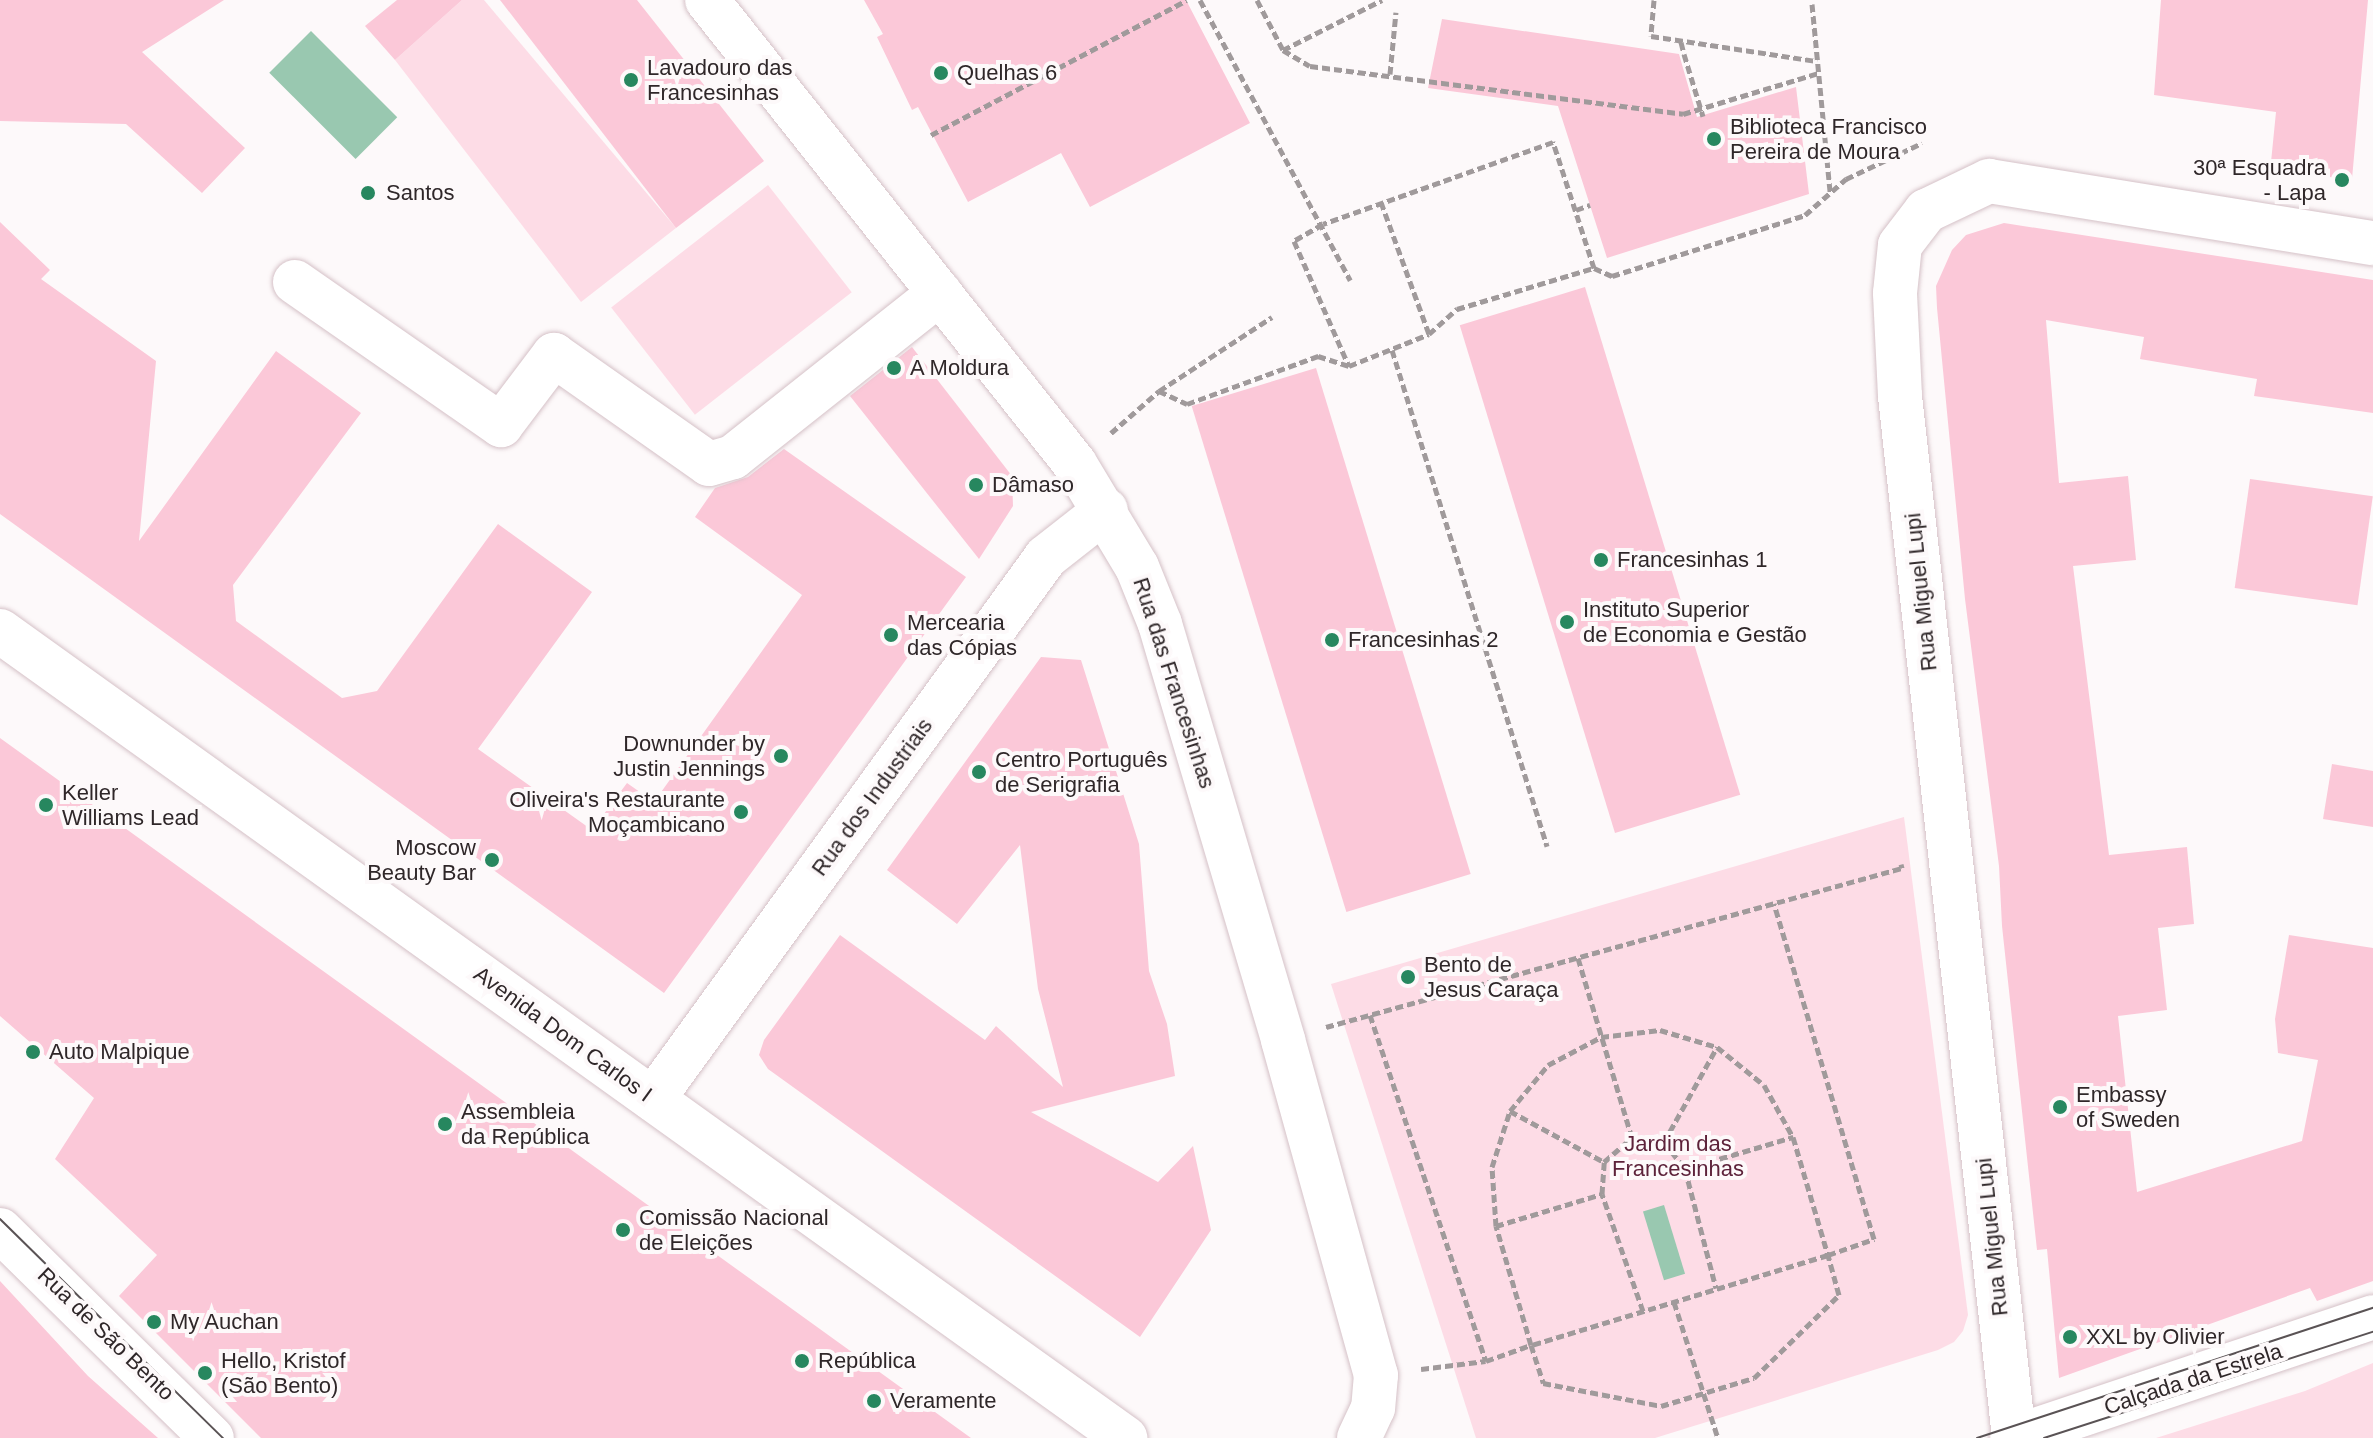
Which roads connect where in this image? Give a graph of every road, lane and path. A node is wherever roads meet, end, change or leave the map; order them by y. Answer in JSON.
{"nodes":[{"id":1,"x":707,"y":0,"type":"edge"},
{"id":2,"x":1187,"y":0,"type":"edge"},
{"id":3,"x":1200,"y":0,"type":"edge"},
{"id":4,"x":1257,"y":0,"type":"edge"},
{"id":5,"x":1382,"y":0,"type":"edge"},
{"id":6,"x":1654,"y":0,"type":"edge"},
{"id":7,"x":1812,"y":4,"type":"dead end"},
{"id":8,"x":1396,"y":12,"type":"dead end"},
{"id":9,"x":1681,"y":42,"type":"junction"},
{"id":10,"x":1283,"y":50,"type":"junction"},
{"id":11,"x":1817,"y":61,"type":"junction"},
{"id":12,"x":1819,"y":73,"type":"junction"},
{"id":13,"x":1390,"y":75,"type":"junction"},
{"id":14,"x":1703,"y":116,"type":"dead end"},
{"id":15,"x":931,"y":135,"type":"dead end"},
{"id":16,"x":1922,"y":143,"type":"dead end"},
{"id":17,"x":1830,"y":193,"type":"junction"},
{"id":18,"x":1381,"y":202,"type":"junction"},
{"id":19,"x":1590,"y":205,"type":"dead end"},
{"id":20,"x":1576,"y":210,"type":"junction"},
{"id":21,"x":1323,"y":224,"type":"junction"},
{"id":22,"x":2373,"y":243,"type":"edge"},
{"id":23,"x":1594,"y":268,"type":"junction"},
{"id":24,"x":1350,"y":280,"type":"dead end"},
{"id":25,"x":295,"y":282,"type":"dead end"},
{"id":26,"x":940,"y":293,"type":"junction"},
{"id":27,"x":1272,"y":317,"type":"dead end"},
{"id":28,"x":1429,"y":334,"type":"junction"},
{"id":29,"x":1392,"y":350,"type":"junction"},
{"id":30,"x":1349,"y":366,"type":"junction"},
{"id":31,"x":1159,"y":391,"type":"junction"},
{"id":32,"x":1075,"y":464,"type":"junction"},
{"id":33,"x":1106,"y":510,"type":"junction"},
{"id":34,"x":0,"y":631,"type":"edge"},
{"id":35,"x":1547,"y":846,"type":"dead end"},
{"id":36,"x":1902,"y":868,"type":"dead end"},
{"id":37,"x":1774,"y":904,"type":"junction"},
{"id":38,"x":1578,"y":958,"type":"junction"},
{"id":39,"x":1370,"y":1015,"type":"junction"},
{"id":40,"x":1329,"y":1027,"type":"dead end"},
{"id":41,"x":1601,"y":1037,"type":"junction"},
{"id":42,"x":1717,"y":1047,"type":"junction"},
{"id":43,"x":653,"y":1099,"type":"junction"},
{"id":44,"x":1510,"y":1111,"type":"junction"},
{"id":45,"x":1793,"y":1137,"type":"junction"},
{"id":46,"x":1632,"y":1138,"type":"junction"},
{"id":47,"x":1664,"y":1142,"type":"junction"},
{"id":48,"x":1604,"y":1162,"type":"junction"},
{"id":49,"x":1685,"y":1169,"type":"junction"},
{"id":50,"x":1602,"y":1194,"type":"junction"},
{"id":51,"x":1496,"y":1226,"type":"junction"},
{"id":52,"x":0,"y":1230,"type":"edge"},
{"id":53,"x":1828,"y":1255,"type":"junction"},
{"id":54,"x":1716,"y":1289,"type":"junction"},
{"id":55,"x":1674,"y":1302,"type":"junction"},
{"id":56,"x":1643,"y":1311,"type":"junction"},
{"id":57,"x":2373,"y":1317,"type":"edge"},
{"id":58,"x":1531,"y":1345,"type":"junction"},
{"id":59,"x":1486,"y":1361,"type":"junction"},
{"id":60,"x":1376,"y":1375,"type":"junction"},
{"id":61,"x":1704,"y":1393,"type":"junction"},
{"id":62,"x":212,"y":1438,"type":"edge"},
{"id":63,"x":1125,"y":1438,"type":"edge"},
{"id":64,"x":1359,"y":1438,"type":"edge"},
{"id":65,"x":1718,"y":1438,"type":"edge"},
{"id":66,"x":2013,"y":1438,"type":"edge"}],
"edges":[{"from":1,"to":26,"type":"street","name":"Rua das Francesinhas"},
{"from":2,"to":15,"type":"path"},
{"from":3,"to":21,"type":"path"},
{"from":4,"to":10,"type":"path"},
{"from":5,"to":10,"type":"path"},
{"from":6,"to":9,"type":"path"},
{"from":7,"to":11,"type":"path"},
{"from":8,"to":13,"type":"path"},
{"from":9,"to":11,"type":"path"},
{"from":9,"to":14,"type":"path","bridge":true},
{"from":10,"to":13,"type":"path"},
{"from":11,"to":12,"type":"path"},
{"from":12,"to":13,"type":"path"},
{"from":12,"to":17,"type":"path"},
{"from":16,"to":17,"type":"path"},
{"from":17,"to":23,"type":"path"},
{"from":18,"to":20,"type":"path"},
{"from":18,"to":21,"type":"path"},
{"from":18,"to":28,"type":"path"},
{"from":19,"to":20,"type":"path"},
{"from":20,"to":23,"type":"path"},
{"from":21,"to":24,"type":"path"},
{"from":21,"to":30,"type":"path"},
{"from":22,"to":66,"type":"street","name":"Rua Miguel Lupi"},
{"from":23,"to":28,"type":"path"},
{"from":25,"to":26,"type":"street"},
{"from":26,"to":32,"type":"street","name":"Rua das Francesinhas"},
{"from":27,"to":31,"type":"path"},
{"from":28,"to":29,"type":"path"},
{"from":29,"to":30,"type":"path"},
{"from":29,"to":35,"type":"path"},
{"from":30,"to":31,"type":"path"},
{"from":31,"to":32,"type":"path"},
{"from":32,"to":33,"type":"street","name":"Rua das Francesinhas"},
{"from":33,"to":43,"type":"street","name":"Rua dos Industriais"},
{"from":33,"to":60,"type":"street","name":"Rua das Francesinhas"},
{"from":34,"to":43,"type":"street","name":"Avenida Dom Carlos I"},
{"from":36,"to":37,"type":"path"},
{"from":37,"to":38,"type":"path"},
{"from":37,"to":53,"type":"path"},
{"from":38,"to":39,"type":"path"},
{"from":38,"to":41,"type":"path"},
{"from":39,"to":40,"type":"path"},
{"from":39,"to":59,"type":"path"},
{"from":41,"to":42,"type":"path"},
{"from":41,"to":44,"type":"path"},
{"from":41,"to":46,"type":"path"},
{"from":42,"to":45,"type":"path"},
{"from":42,"to":47,"type":"path"},
{"from":43,"to":63,"type":"street","name":"Avenida Dom Carlos I"},
{"from":44,"to":48,"type":"path"},
{"from":44,"to":51,"type":"path"},
{"from":45,"to":49,"type":"path"},
{"from":45,"to":53,"type":"path"},
{"from":46,"to":47,"type":"path"},
{"from":46,"to":48,"type":"path"},
{"from":47,"to":49,"type":"path"},
{"from":48,"to":50,"type":"path"},
{"from":49,"to":54,"type":"path"},
{"from":50,"to":51,"type":"path"},
{"from":50,"to":56,"type":"path"},
{"from":51,"to":58,"type":"path"},
{"from":52,"to":62,"type":"street","name":"Rua de São Bento"},
{"from":53,"to":54,"type":"path"},
{"from":53,"to":61,"type":"path"},
{"from":54,"to":55,"type":"path"},
{"from":55,"to":56,"type":"path"},
{"from":55,"to":61,"type":"path"},
{"from":56,"to":58,"type":"path"},
{"from":57,"to":66,"type":"street","name":"Calçada da Estrela"},
{"from":58,"to":59,"type":"path"},
{"from":58,"to":61,"type":"path"},
{"from":59,"to":60,"type":"path"},
{"from":60,"to":64,"type":"street","name":"Rua das Francesinhas"},
{"from":61,"to":65,"type":"path"}]}
